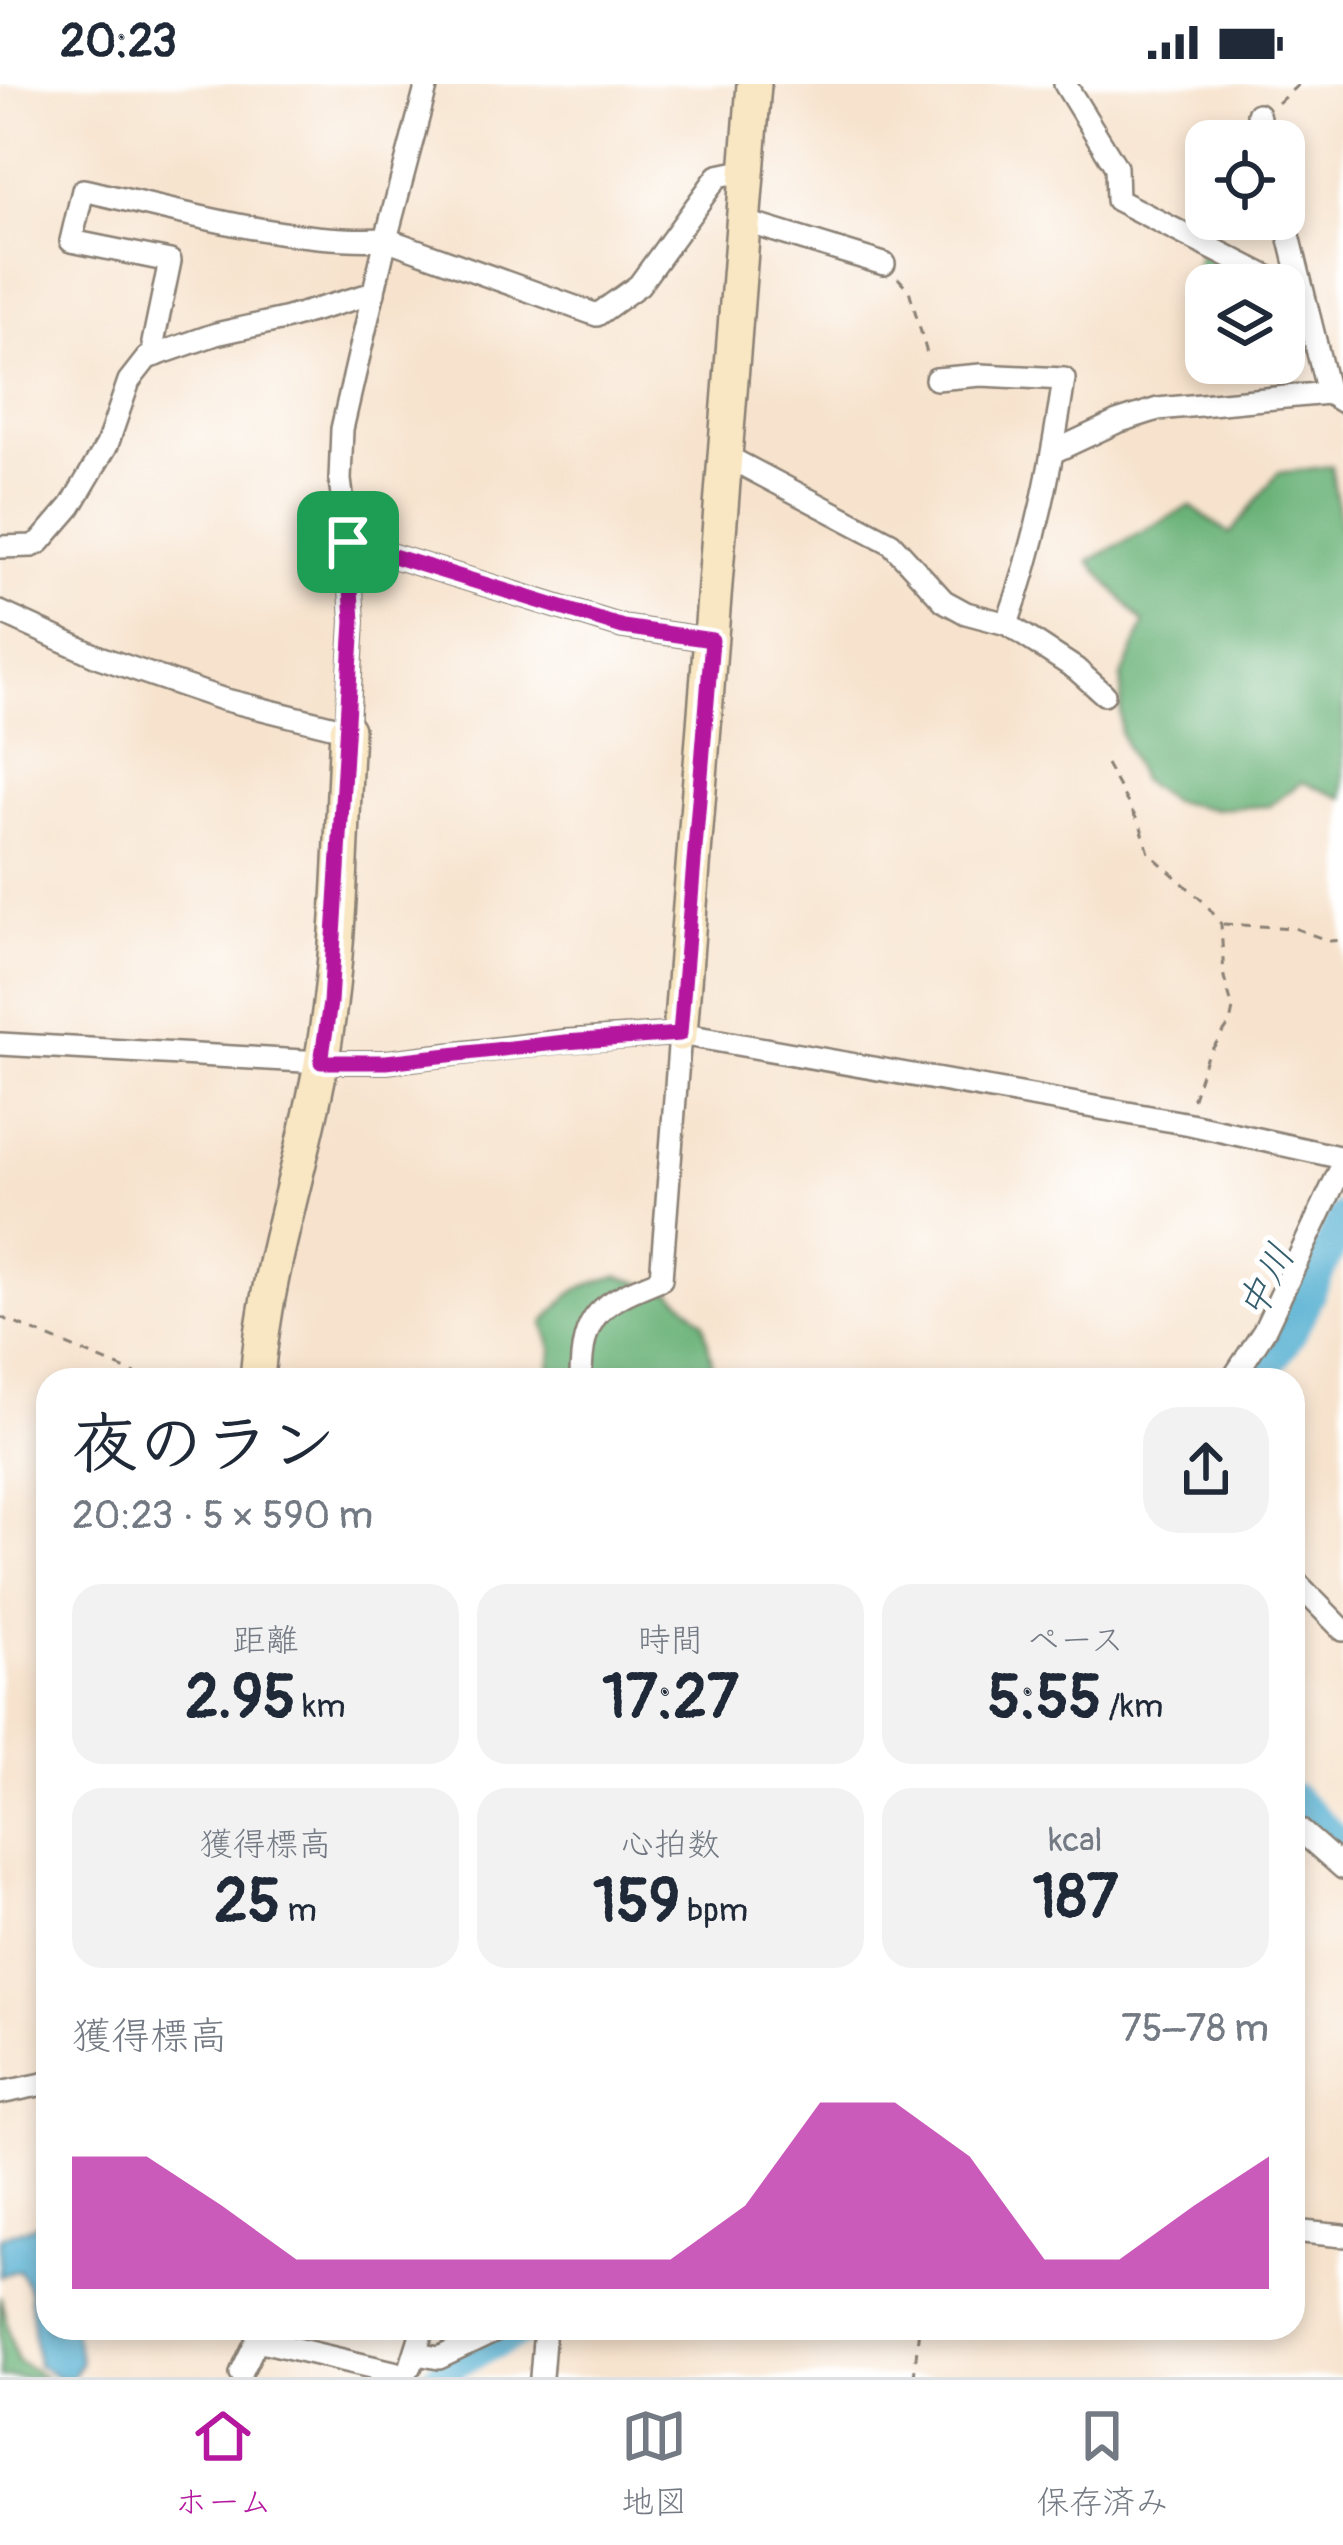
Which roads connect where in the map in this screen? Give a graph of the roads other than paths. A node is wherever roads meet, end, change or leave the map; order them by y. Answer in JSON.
{"nodes":[{"id":1,"x":427,"y":84,"type":"edge"},
{"id":2,"x":754,"y":84,"type":"edge"},
{"id":3,"x":1065,"y":84,"type":"edge"},
{"id":4,"x":1258,"y":114,"type":"road end"},
{"id":5,"x":1260,"y":120,"type":"edge"},
{"id":6,"x":747,"y":170,"type":"junction"},
{"id":7,"x":743,"y":221,"type":"junction"},
{"id":8,"x":386,"y":239,"type":"junction"},
{"id":9,"x":884,"y":264,"type":"road end"},
{"id":10,"x":1243,"y":264,"type":"edge"},
{"id":11,"x":374,"y":293,"type":"junction"},
{"id":12,"x":1305,"y":324,"type":"edge"},
{"id":13,"x":157,"y":355,"type":"junction"},
{"id":14,"x":936,"y":379,"type":"road end"},
{"id":15,"x":1335,"y":397,"type":"edge"},
{"id":16,"x":1053,"y":452,"type":"junction"},
{"id":17,"x":726,"y":456,"type":"junction"},
{"id":18,"x":348,"y":542,"type":"junction"},
{"id":19,"x":0,"y":547,"type":"edge"},
{"id":20,"x":0,"y":612,"type":"edge"},
{"id":21,"x":1007,"y":624,"type":"junction"},
{"id":22,"x":712,"y":640,"type":"junction"},
{"id":23,"x":1104,"y":694,"type":"dead end"},
{"id":24,"x":347,"y":730,"type":"junction"},
{"id":25,"x":680,"y":1034,"type":"junction"},
{"id":26,"x":0,"y":1043,"type":"edge"},
{"id":27,"x":321,"y":1062,"type":"junction"},
{"id":28,"x":1343,"y":1161,"type":"edge"},
{"id":29,"x":258,"y":1368,"type":"edge"},
{"id":30,"x":582,"y":1368,"type":"edge"},
{"id":31,"x":1240,"y":1368,"type":"edge"},
{"id":32,"x":1305,"y":1591,"type":"edge"},
{"id":33,"x":1343,"y":1630,"type":"edge"},
{"id":34,"x":1305,"y":1835,"type":"edge"},
{"id":35,"x":1343,"y":1868,"type":"edge"},
{"id":36,"x":36,"y":2085,"type":"edge"},
{"id":37,"x":0,"y":2092,"type":"edge"},
{"id":38,"x":1305,"y":2232,"type":"edge"},
{"id":39,"x":1343,"y":2236,"type":"edge"},
{"id":40,"x":419,"y":2340,"type":"edge"},
{"id":41,"x":477,"y":2340,"type":"edge"},
{"id":42,"x":544,"y":2340,"type":"edge"},
{"id":43,"x":410,"y":2369,"type":"edge"},
{"id":44,"x":241,"y":2373,"type":"dead end"},
{"id":45,"x":541,"y":2377,"type":"edge"}],
"edges":[{"from":1,"to":8,"type":"street"},
{"from":2,"to":6,"type":"street"},
{"from":3,"to":10,"type":"street"},
{"from":4,"to":5,"type":"street"},
{"from":6,"to":7,"type":"street"},
{"from":6,"to":8,"type":"street"},
{"from":7,"to":9,"type":"street"},
{"from":7,"to":17,"type":"street"},
{"from":8,"to":11,"type":"street"},
{"from":8,"to":13,"type":"street"},
{"from":11,"to":13,"type":"street"},
{"from":11,"to":18,"type":"street"},
{"from":12,"to":15,"type":"street"},
{"from":13,"to":19,"type":"street"},
{"from":14,"to":16,"type":"street"},
{"from":15,"to":16,"type":"street"},
{"from":16,"to":21,"type":"street"},
{"from":17,"to":21,"type":"street"},
{"from":17,"to":22,"type":"street"},
{"from":18,"to":22,"type":"street"},
{"from":18,"to":24,"type":"street"},
{"from":20,"to":24,"type":"street"},
{"from":21,"to":23,"type":"street"},
{"from":22,"to":25,"type":"street"},
{"from":24,"to":27,"type":"street"},
{"from":25,"to":27,"type":"street"},
{"from":25,"to":28,"type":"street"},
{"from":25,"to":30,"type":"street"},
{"from":26,"to":27,"type":"street"},
{"from":27,"to":29,"type":"street"},
{"from":28,"to":31,"type":"street"},
{"from":32,"to":33,"type":"street"},
{"from":34,"to":35,"type":"street"},
{"from":36,"to":37,"type":"street"},
{"from":38,"to":39,"type":"street"},
{"from":40,"to":43,"type":"street"},
{"from":41,"to":43,"type":"street"},
{"from":42,"to":45,"type":"street"},
{"from":43,"to":44,"type":"street"}]}
